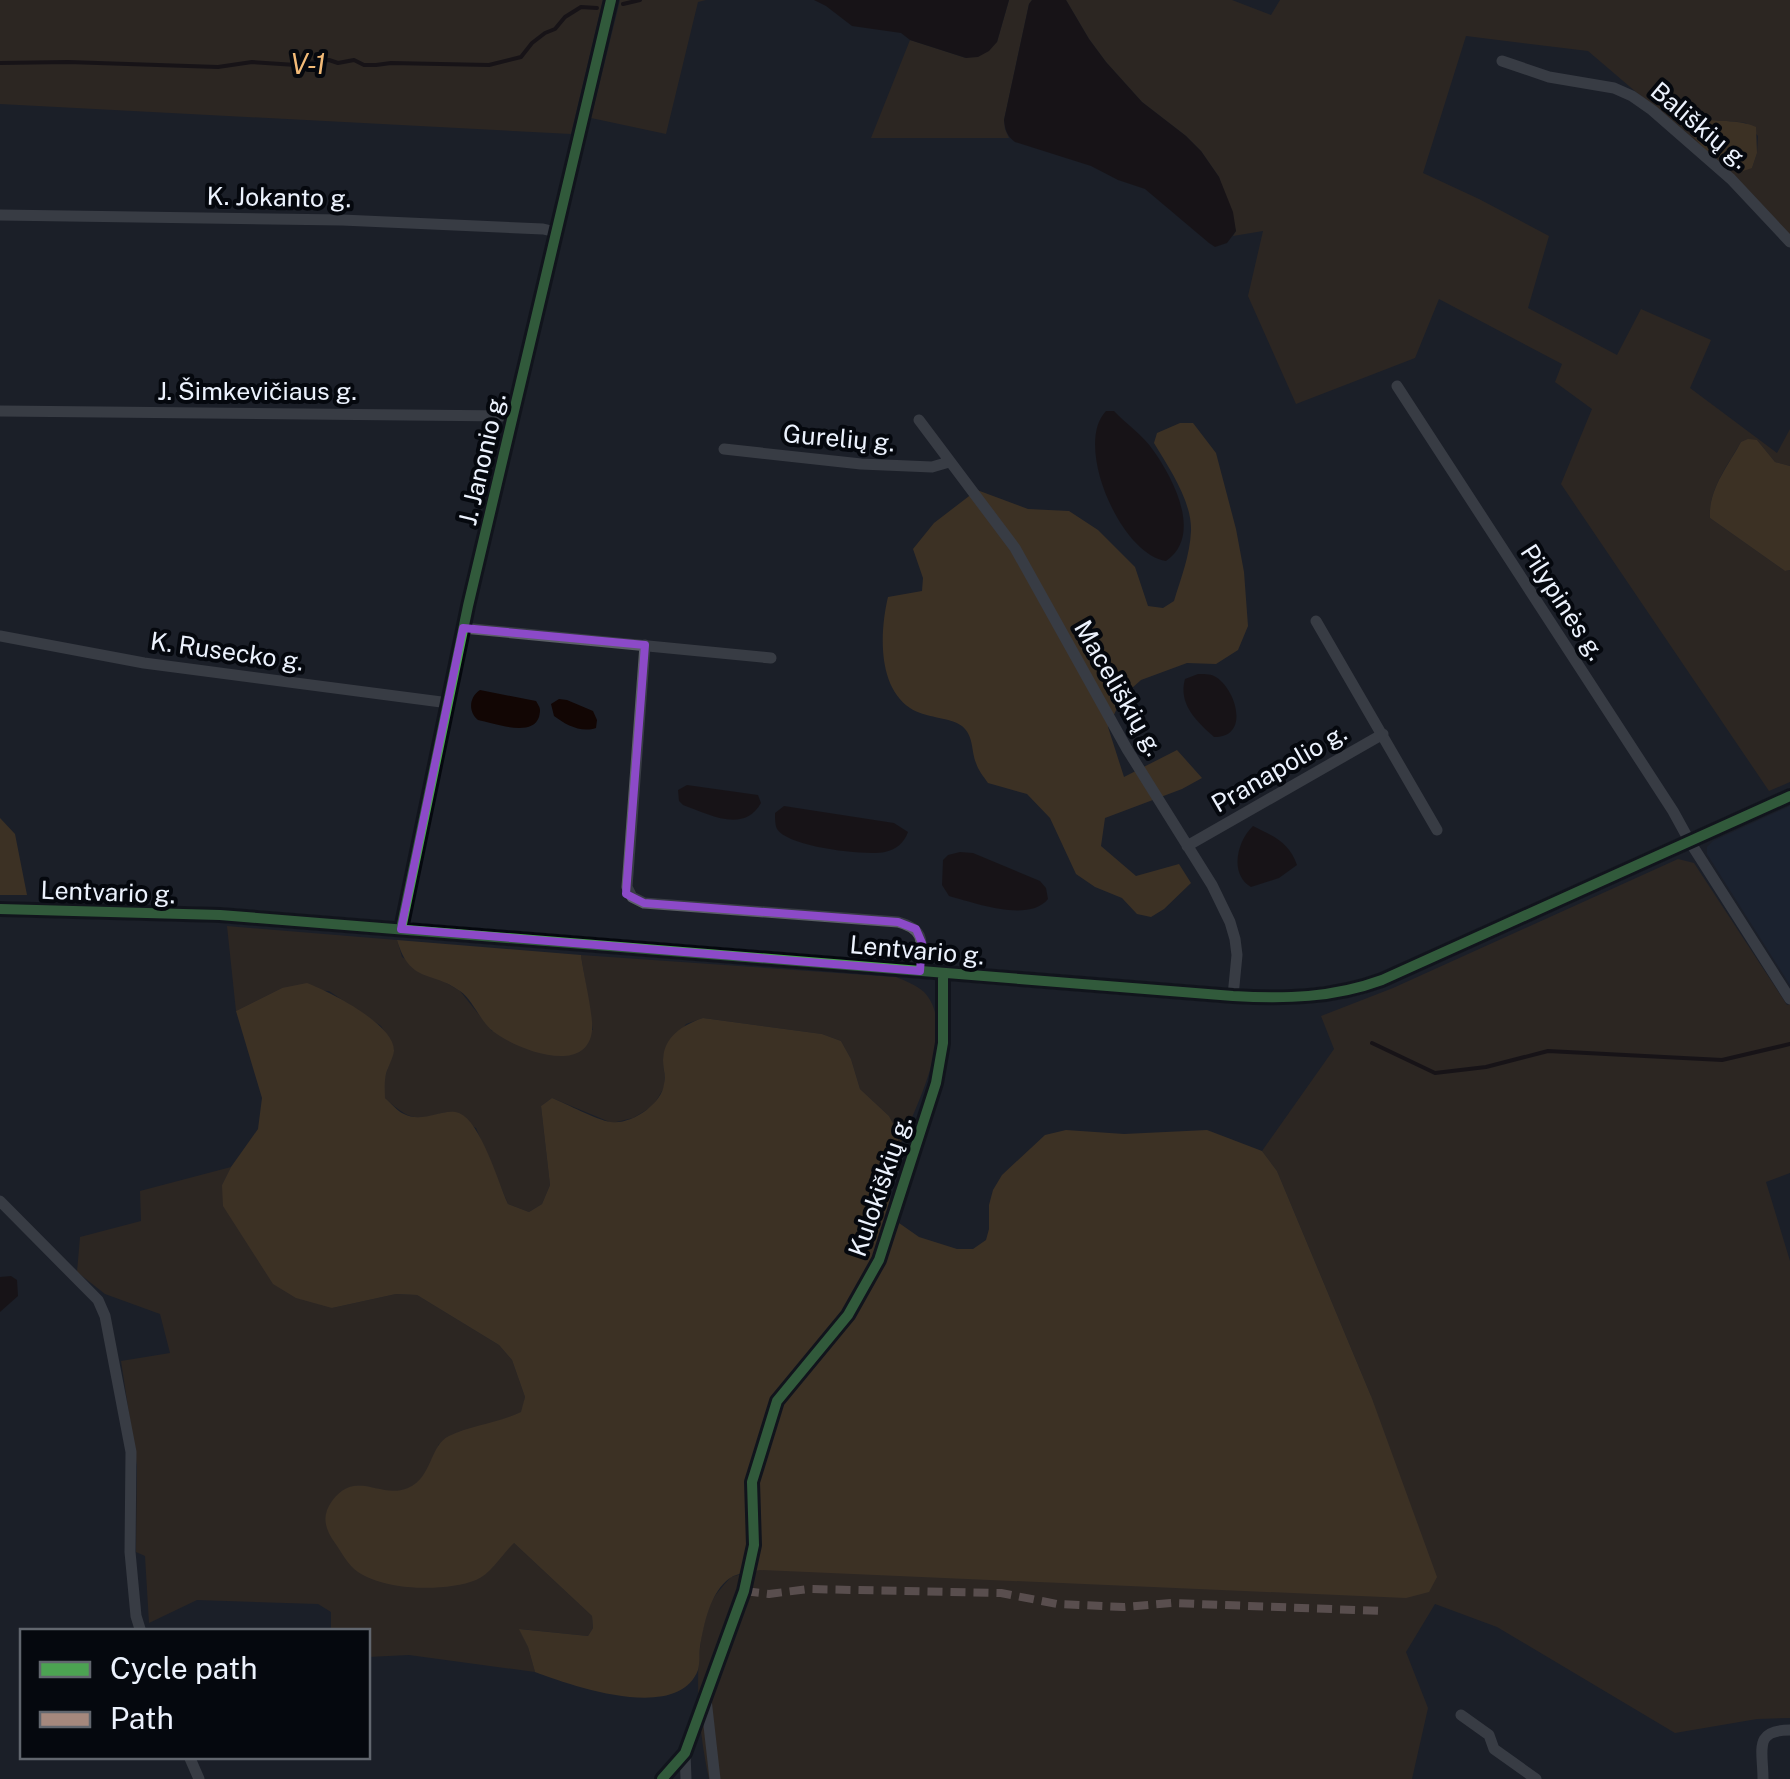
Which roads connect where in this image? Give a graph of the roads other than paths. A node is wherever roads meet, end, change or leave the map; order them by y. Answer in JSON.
{"nodes":[{"id":1,"x":612,"y":0,"type":"edge"},
{"id":2,"x":1502,"y":61,"type":"dead end"},
{"id":3,"x":0,"y":214,"type":"edge"},
{"id":4,"x":556,"y":232,"type":"junction"},
{"id":5,"x":1790,"y":242,"type":"edge"},
{"id":6,"x":1397,"y":386,"type":"dead end"},
{"id":7,"x":0,"y":411,"type":"edge"},
{"id":8,"x":513,"y":416,"type":"junction"},
{"id":9,"x":918,"y":420,"type":"dead end"},
{"id":10,"x":724,"y":449,"type":"dead end"},
{"id":11,"x":949,"y":462,"type":"junction"},
{"id":12,"x":1316,"y":621,"type":"dead end"},
{"id":13,"x":463,"y":628,"type":"junction"},
{"id":14,"x":0,"y":636,"type":"edge"},
{"id":15,"x":646,"y":646,"type":"junction"},
{"id":16,"x":771,"y":658,"type":"dead end"},
{"id":17,"x":448,"y":702,"type":"junction"},
{"id":18,"x":1383,"y":734,"type":"junction"},
{"id":19,"x":1790,"y":796,"type":"edge"},
{"id":20,"x":1437,"y":830,"type":"dead end"},
{"id":21,"x":1690,"y":842,"type":"junction"},
{"id":22,"x":1186,"y":846,"type":"junction"},
{"id":23,"x":0,"y":909,"type":"edge"},
{"id":24,"x":402,"y":929,"type":"junction"},
{"id":25,"x":920,"y":970,"type":"junction"},
{"id":26,"x":944,"y":972,"type":"junction"},
{"id":27,"x":1234,"y":996,"type":"junction"},
{"id":28,"x":1790,"y":998,"type":"edge"},
{"id":29,"x":0,"y":1201,"type":"edge"},
{"id":30,"x":141,"y":1629,"type":"edge"},
{"id":31,"x":705,"y":1695,"type":"junction"},
{"id":32,"x":1461,"y":1715,"type":"dead end"},
{"id":33,"x":1790,"y":1730,"type":"edge"},
{"id":34,"x":685,"y":1753,"type":"junction"},
{"id":35,"x":662,"y":1779,"type":"edge"},
{"id":36,"x":686,"y":1779,"type":"edge"},
{"id":37,"x":715,"y":1779,"type":"edge"},
{"id":38,"x":1536,"y":1779,"type":"edge"},
{"id":39,"x":1764,"y":1779,"type":"edge"}],
"edges":[{"from":1,"to":4,"type":"street","name":"J. Janonio g."},
{"from":2,"to":5,"type":"street","name":"Bališkių g."},
{"from":3,"to":4,"type":"street","name":"K. Jokanto g."},
{"from":4,"to":8,"type":"street","name":"J. Janonio g."},
{"from":6,"to":21,"type":"street","name":"Pilypinės g."},
{"from":7,"to":8,"type":"street","name":"J. Šimkevičiaus g."},
{"from":8,"to":13,"type":"street","name":"J. Janonio g."},
{"from":9,"to":11,"type":"street","name":"Maceliškių g."},
{"from":10,"to":11,"type":"street","name":"Gurelių g."},
{"from":11,"to":22,"type":"street","name":"Maceliškių g."},
{"from":12,"to":18,"type":"street","name":"Pranapolio g."},
{"from":13,"to":15,"type":"street"},
{"from":13,"to":17,"type":"street","name":"J. Janonio g."},
{"from":14,"to":17,"type":"street","name":"K. Rusecko g."},
{"from":15,"to":16,"type":"street"},
{"from":15,"to":25,"type":"street"},
{"from":17,"to":24,"type":"street","name":"J. Janonio g."},
{"from":18,"to":20,"type":"street"},
{"from":18,"to":22,"type":"street","name":"Pranapolio g."},
{"from":19,"to":21,"type":"main road","name":"Lentvario g."},
{"from":21,"to":27,"type":"main road","name":"Lentvario g."},
{"from":21,"to":28,"type":"street","name":"Pilypinės g."},
{"from":22,"to":27,"type":"street","name":"Maceliškių g."},
{"from":23,"to":24,"type":"main road","name":"Lentvario g."},
{"from":24,"to":25,"type":"main road","name":"Lentvario g."},
{"from":25,"to":26,"type":"main road","name":"Lentvario g."},
{"from":26,"to":27,"type":"main road","name":"Lentvario g."},
{"from":26,"to":31,"type":"street","name":"Kulokiškių g."},
{"from":29,"to":30,"type":"street"},
{"from":31,"to":34,"type":"street","name":"Kulokiškių g."},
{"from":31,"to":37,"type":"street"},
{"from":32,"to":38,"type":"street"},
{"from":33,"to":39,"type":"street"},
{"from":34,"to":35,"type":"street","name":"Kulokiškių g."},
{"from":34,"to":36,"type":"street"}]}
